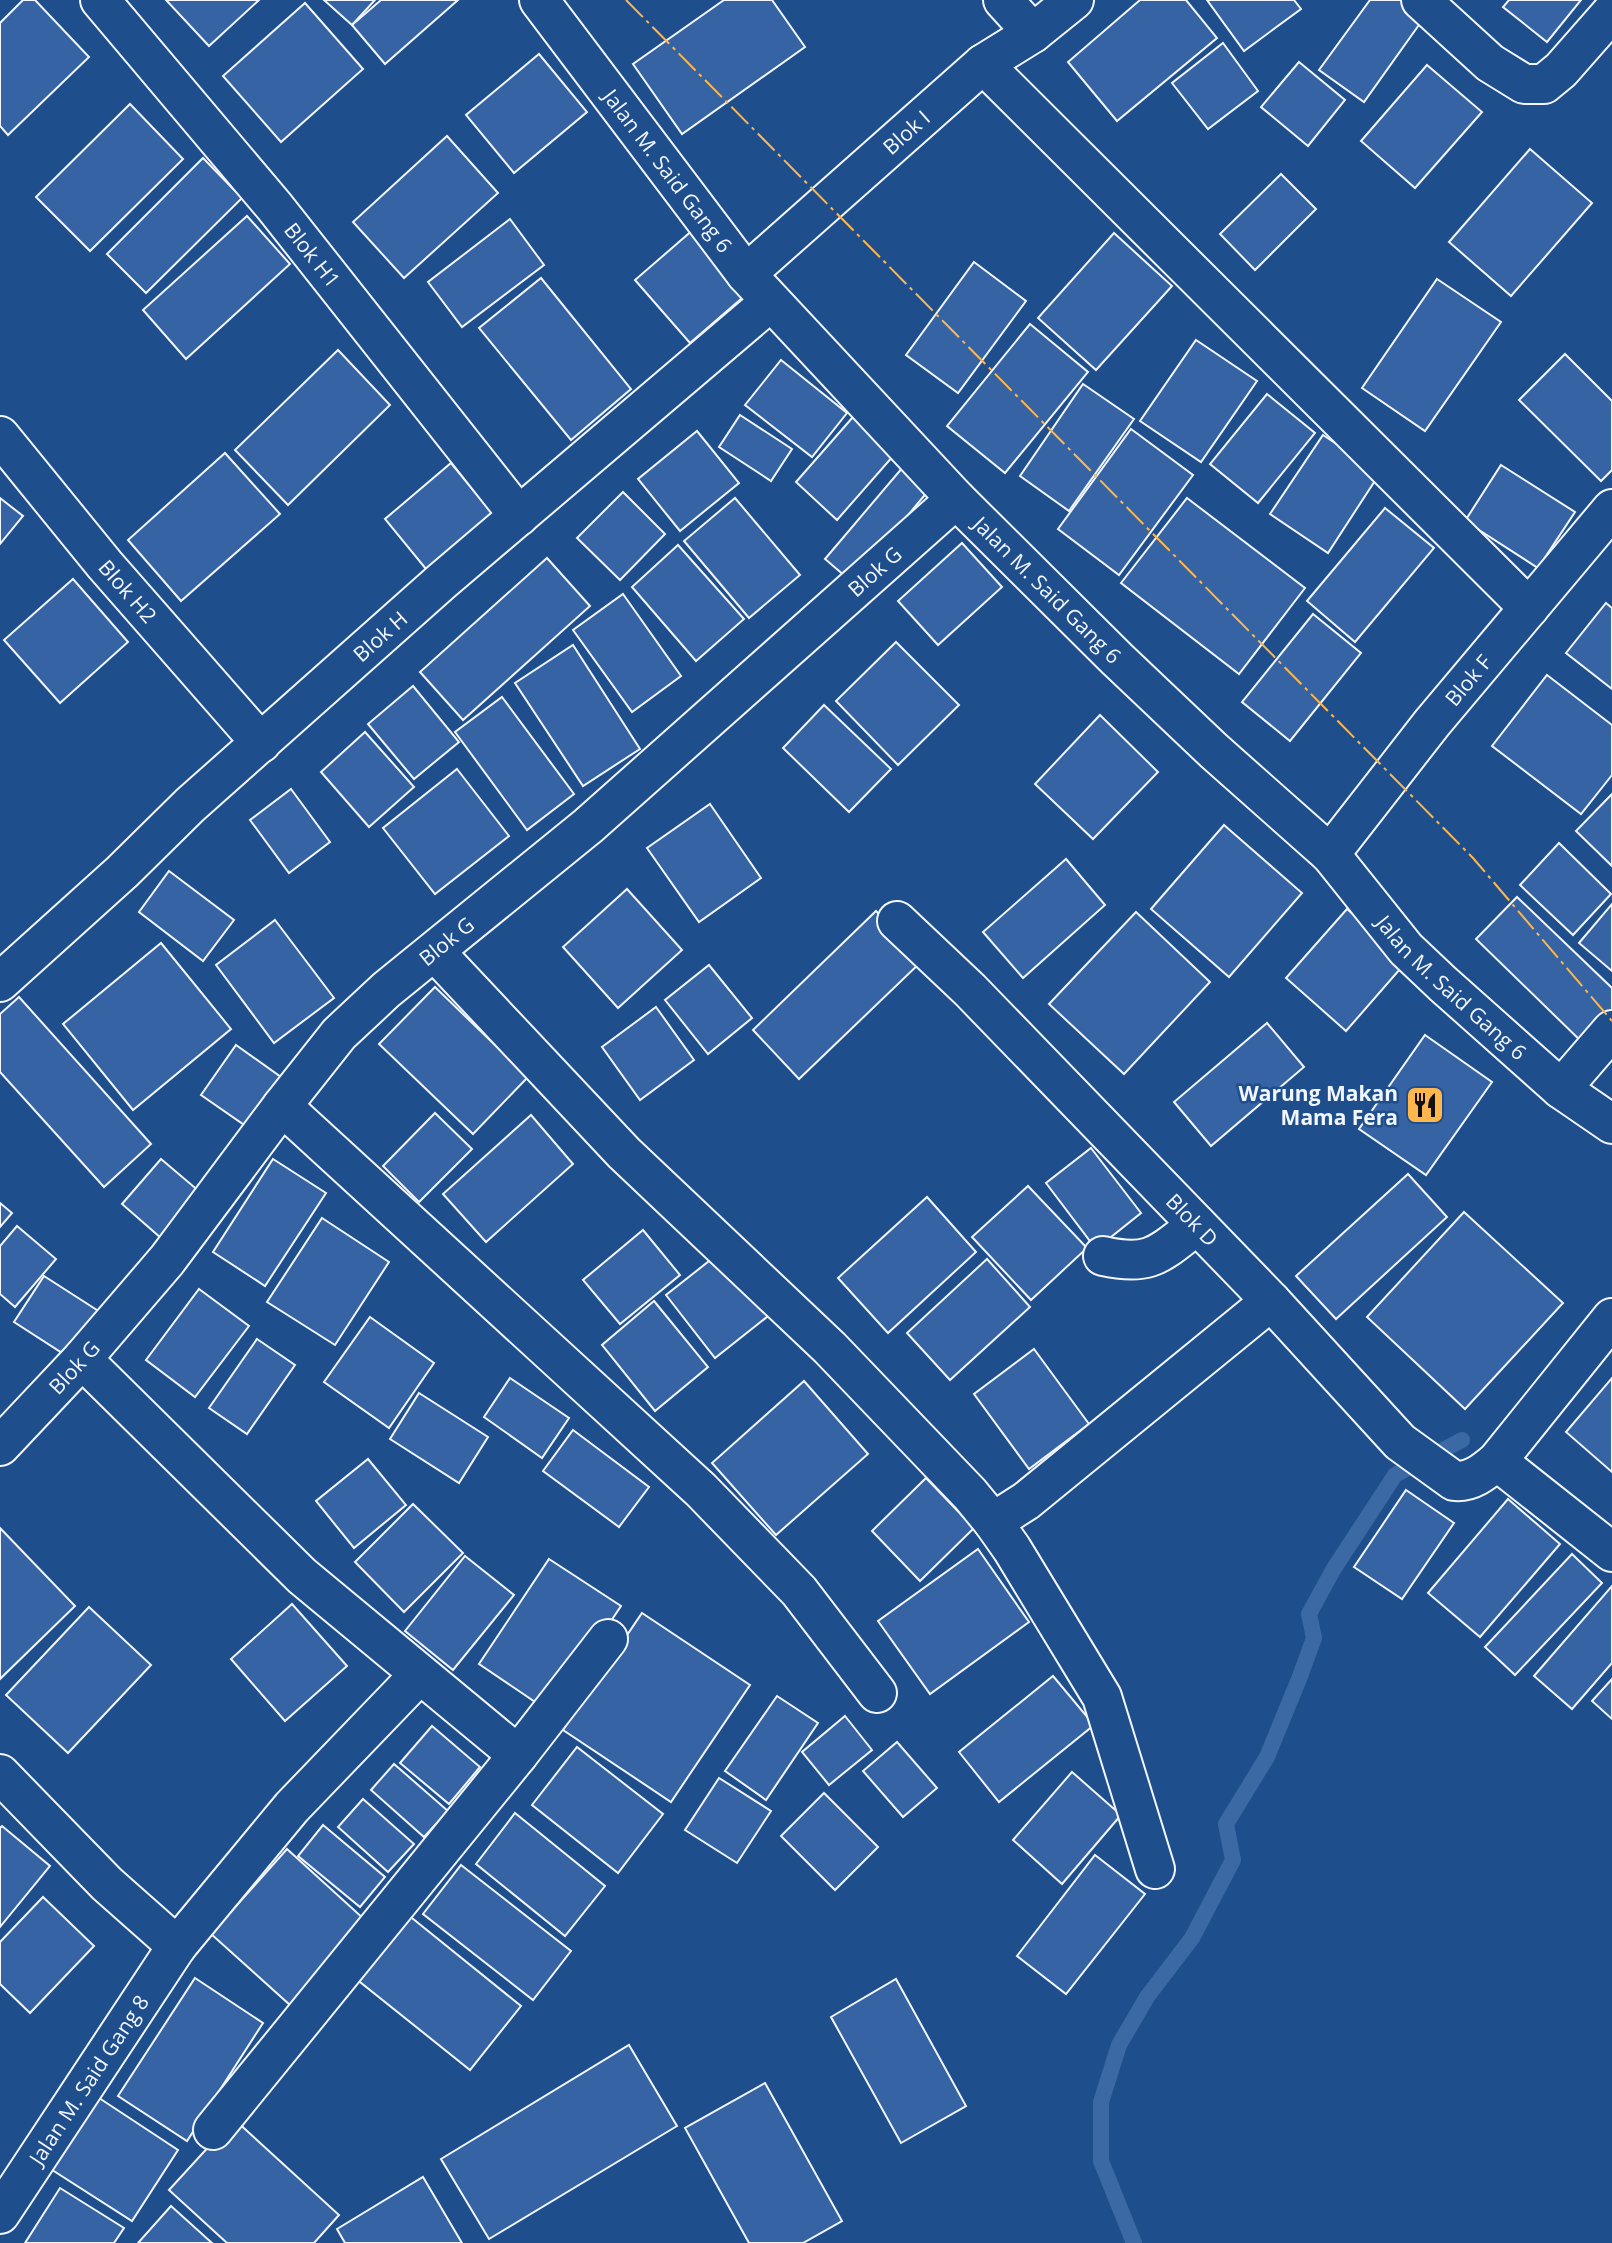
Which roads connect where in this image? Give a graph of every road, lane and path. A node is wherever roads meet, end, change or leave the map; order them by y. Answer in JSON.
{"nodes":[{"id":1,"x":100,"y":0,"type":"edge"},
{"id":2,"x":539,"y":0,"type":"edge"},
{"id":3,"x":1003,"y":0,"type":"edge"},
{"id":4,"x":1074,"y":0,"type":"edge"},
{"id":5,"x":1421,"y":0,"type":"edge"},
{"id":6,"x":1612,"y":12,"type":"edge"},
{"id":7,"x":1033,"y":33,"type":"junction"},
{"id":8,"x":983,"y":64,"type":"junction"},
{"id":9,"x":758,"y":288,"type":"junction"},
{"id":10,"x":0,"y":436,"type":"edge"},
{"id":11,"x":956,"y":499,"type":"junction"},
{"id":12,"x":1612,"y":509,"type":"edge"},
{"id":13,"x":519,"y":516,"type":"junction"},
{"id":14,"x":1529,"y":608,"type":"junction"},
{"id":15,"x":261,"y":743,"type":"junction"},
{"id":16,"x":1330,"y":854,"type":"junction"},
{"id":17,"x":897,"y":921,"type":"dead end"},
{"id":18,"x":435,"y":952,"type":"junction"},
{"id":19,"x":0,"y":982,"type":"edge"},
{"id":20,"x":1612,"y":1030,"type":"edge"},
{"id":21,"x":1562,"y":1089,"type":"junction"},
{"id":22,"x":282,"y":1106,"type":"junction"},
{"id":23,"x":1612,"y":1124,"type":"edge"},
{"id":24,"x":1197,"y":1225,"type":"junction"},
{"id":25,"x":1103,"y":1256,"type":"dead end"},
{"id":26,"x":1271,"y":1301,"type":"junction"},
{"id":27,"x":1612,"y":1318,"type":"edge"},
{"id":28,"x":82,"y":1359,"type":"junction"},
{"id":29,"x":0,"y":1446,"type":"edge"},
{"id":30,"x":1497,"y":1461,"type":"junction"},
{"id":31,"x":993,"y":1522,"type":"junction"},
{"id":32,"x":1612,"y":1552,"type":"edge"},
{"id":33,"x":608,"y":1639,"type":"dead end"},
{"id":34,"x":419,"y":1675,"type":"junction"},
{"id":35,"x":877,"y":1693,"type":"dead end"},
{"id":36,"x":518,"y":1755,"type":"junction"},
{"id":37,"x":0,"y":1774,"type":"edge"},
{"id":38,"x":1155,"y":1869,"type":"dead end"},
{"id":39,"x":177,"y":1946,"type":"junction"},
{"id":40,"x":213,"y":2130,"type":"dead end"},
{"id":41,"x":0,"y":2214,"type":"edge"}],
"edges":[{"from":1,"to":13,"type":"street","name":"Blok H1"},
{"from":2,"to":9,"type":"street","name":"Jalan M. Said Gang 6"},
{"from":3,"to":7,"type":"street"},
{"from":4,"to":7,"type":"street","name":"Blok I"},
{"from":5,"to":6,"type":"street"},
{"from":7,"to":8,"type":"street","name":"Blok I"},
{"from":8,"to":9,"type":"street","name":"Blok I"},
{"from":8,"to":14,"type":"street"},
{"from":9,"to":11,"type":"street","name":"Jalan M. Said Gang 6"},
{"from":9,"to":13,"type":"street","name":"Blok H"},
{"from":10,"to":15,"type":"street","name":"Blok H2"},
{"from":11,"to":16,"type":"street","name":"Jalan M. Said Gang 6"},
{"from":11,"to":18,"type":"street","name":"Blok G"},
{"from":12,"to":14,"type":"street","name":"Blok F"},
{"from":13,"to":15,"type":"street","name":"Blok H"},
{"from":14,"to":16,"type":"street","name":"Blok F"},
{"from":15,"to":19,"type":"street","name":"Blok H"},
{"from":16,"to":21,"type":"street","name":"Jalan M. Said Gang 6"},
{"from":17,"to":24,"type":"street","name":"Blok D"},
{"from":18,"to":22,"type":"street","name":"Blok G"},
{"from":18,"to":31,"type":"street"},
{"from":20,"to":21,"type":"street"},
{"from":21,"to":23,"type":"street","name":"Jalan M. Said Gang 6"},
{"from":22,"to":28,"type":"street","name":"Blok G"},
{"from":22,"to":35,"type":"street"},
{"from":24,"to":25,"type":"street"},
{"from":24,"to":26,"type":"street","name":"Blok D"},
{"from":26,"to":30,"type":"street","name":"Blok D"},
{"from":26,"to":31,"type":"street"},
{"from":27,"to":30,"type":"street","name":"Blok D"},
{"from":28,"to":29,"type":"street","name":"Blok G"},
{"from":28,"to":34,"type":"street"},
{"from":30,"to":32,"type":"street"},
{"from":31,"to":38,"type":"street"},
{"from":33,"to":36,"type":"street"},
{"from":34,"to":36,"type":"street"},
{"from":34,"to":39,"type":"street","name":"Jalan M. Said Gang 8"},
{"from":36,"to":40,"type":"street"},
{"from":37,"to":39,"type":"street"},
{"from":39,"to":41,"type":"street","name":"Jalan M. Said Gang 8"}]}
